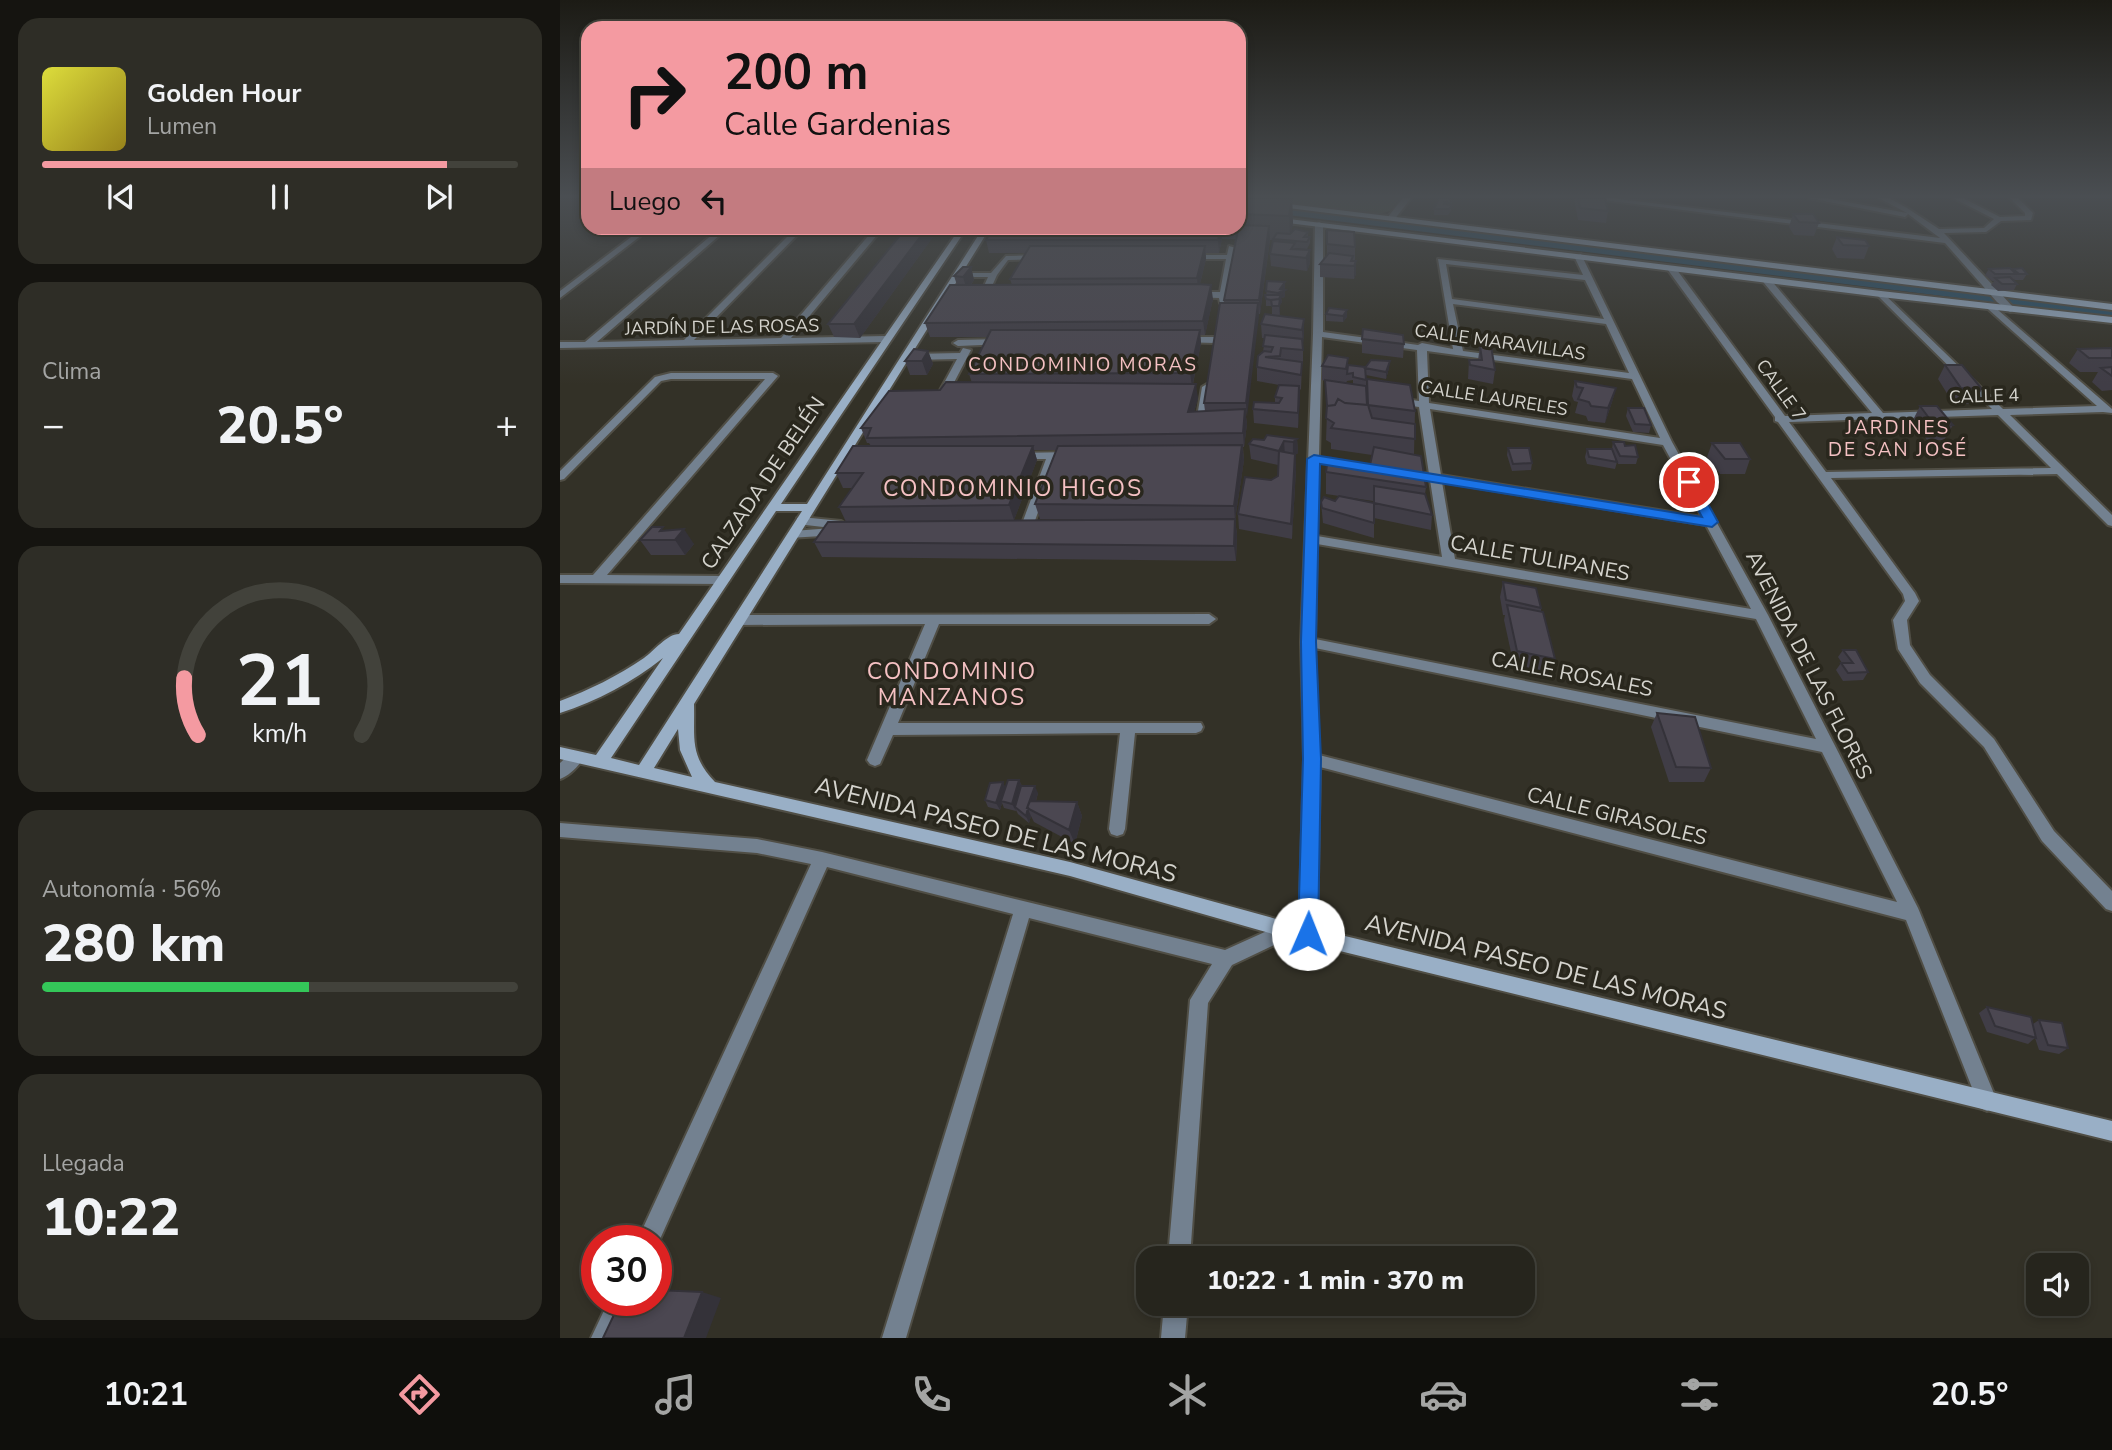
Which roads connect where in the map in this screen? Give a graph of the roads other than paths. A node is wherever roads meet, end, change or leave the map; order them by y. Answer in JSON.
{"nodes":[{"id":1,"x":605,"y":260,"type":"edge"},
{"id":2,"x":686,"y":260,"type":"edge"},
{"id":3,"x":768,"y":260,"type":"edge"},
{"id":4,"x":852,"y":260,"type":"edge"},
{"id":5,"x":941,"y":260,"type":"edge"},
{"id":6,"x":967,"y":260,"type":"edge"},
{"id":7,"x":1004,"y":260,"type":"edge"},
{"id":8,"x":1230,"y":260,"type":"edge"},
{"id":9,"x":1319,"y":260,"type":"edge"},
{"id":10,"x":1579,"y":260,"type":"edge"},
{"id":11,"x":1612,"y":260,"type":"edge"},
{"id":12,"x":1731,"y":260,"type":"edge"},
{"id":13,"x":1963,"y":260,"type":"edge"},
{"id":14,"x":1671,"y":268,"type":"junction"},
{"id":15,"x":957,"y":275,"type":"junction"},
{"id":16,"x":993,"y":275,"type":"junction"},
{"id":17,"x":1587,"y":278,"type":"junction"},
{"id":18,"x":1767,"y":281,"type":"junction"},
{"id":19,"x":1992,"y":293,"type":"junction"},
{"id":20,"x":560,"y":295,"type":"edge"},
{"id":21,"x":1184,"y":295,"type":"edge"},
{"id":22,"x":1224,"y":295,"type":"junction"},
{"id":23,"x":1881,"y":295,"type":"junction"},
{"id":24,"x":997,"y":297,"type":"edge"},
{"id":25,"x":1450,"y":301,"type":"junction"},
{"id":26,"x":1992,"y":307,"type":"junction"},
{"id":27,"x":2112,"y":307,"type":"edge"},
{"id":28,"x":2009,"y":308,"type":"junction"},
{"id":29,"x":1221,"y":309,"type":"edge"},
{"id":30,"x":2112,"y":320,"type":"edge"},
{"id":31,"x":1608,"y":322,"type":"junction"},
{"id":32,"x":1318,"y":334,"type":"junction"},
{"id":33,"x":885,"y":339,"type":"junction"},
{"id":34,"x":1174,"y":340,"type":"edge"},
{"id":35,"x":783,"y":342,"type":"junction"},
{"id":36,"x":1011,"y":342,"type":"edge"},
{"id":37,"x":686,"y":343,"type":"junction"},
{"id":38,"x":958,"y":343,"type":"dead end"},
{"id":39,"x":970,"y":343,"type":"junction"},
{"id":40,"x":560,"y":345,"type":"edge"},
{"id":41,"x":587,"y":345,"type":"junction"},
{"id":42,"x":1422,"y":346,"type":"junction"},
{"id":43,"x":1458,"y":351,"type":"junction"},
{"id":44,"x":1212,"y":354,"type":"edge"},
{"id":45,"x":963,"y":356,"type":"junction"},
{"id":46,"x":905,"y":357,"type":"junction"},
{"id":47,"x":1637,"y":377,"type":"junction"},
{"id":48,"x":1208,"y":381,"type":"edge"},
{"id":49,"x":957,"y":394,"type":"edge"},
{"id":50,"x":1192,"y":394,"type":"edge"},
{"id":51,"x":1206,"y":394,"type":"junction"},
{"id":52,"x":1384,"y":400,"type":"edge"},
{"id":53,"x":1424,"y":405,"type":"junction"},
{"id":54,"x":1203,"y":411,"type":"edge"},
{"id":55,"x":2109,"y":412,"type":"edge"},
{"id":56,"x":1998,"y":413,"type":"junction"},
{"id":57,"x":1880,"y":416,"type":"junction"},
{"id":58,"x":1780,"y":419,"type":"junction"},
{"id":59,"x":1667,"y":442,"type":"junction"},
{"id":60,"x":1092,"y":455,"type":"edge"},
{"id":61,"x":998,"y":456,"type":"edge"},
{"id":62,"x":1052,"y":456,"type":"junction"},
{"id":63,"x":1395,"y":471,"type":"edge"},
{"id":64,"x":2059,"y":471,"type":"junction"},
{"id":65,"x":1821,"y":475,"type":"junction"},
{"id":66,"x":560,"y":477,"type":"edge"},
{"id":67,"x":1436,"y":478,"type":"junction"},
{"id":68,"x":810,"y":507,"type":"junction"},
{"id":69,"x":773,"y":508,"type":"junction"},
{"id":70,"x":802,"y":521,"type":"junction"},
{"id":71,"x":1712,"y":522,"type":"junction"},
{"id":72,"x":2112,"y":522,"type":"edge"},
{"id":73,"x":1040,"y":530,"type":"edge"},
{"id":74,"x":793,"y":535,"type":"junction"},
{"id":75,"x":1311,"y":539,"type":"junction"},
{"id":76,"x":1449,"y":562,"type":"junction"},
{"id":77,"x":560,"y":579,"type":"edge"},
{"id":78,"x":596,"y":580,"type":"junction"},
{"id":79,"x":724,"y":580,"type":"junction"},
{"id":80,"x":1761,"y":615,"type":"junction"},
{"id":81,"x":698,"y":618,"type":"junction"},
{"id":82,"x":934,"y":619,"type":"junction"},
{"id":83,"x":1209,"y":619,"type":"dead end"},
{"id":84,"x":739,"y":620,"type":"junction"},
{"id":85,"x":1308,"y":642,"type":"junction"},
{"id":86,"x":687,"y":702,"type":"junction"},
{"id":87,"x":560,"y":707,"type":"edge"},
{"id":88,"x":1196,"y":727,"type":"dead end"},
{"id":89,"x":1128,"y":728,"type":"junction"},
{"id":90,"x":887,"y":729,"type":"junction"},
{"id":91,"x":1828,"y":747,"type":"junction"},
{"id":92,"x":568,"y":755,"type":"edge"},
{"id":93,"x":1312,"y":759,"type":"junction"},
{"id":94,"x":874,"y":760,"type":"dead end"},
{"id":95,"x":599,"y":763,"type":"junction"},
{"id":96,"x":643,"y":772,"type":"junction"},
{"id":97,"x":560,"y":773,"type":"edge"},
{"id":98,"x":712,"y":789,"type":"junction"},
{"id":99,"x":1117,"y":829,"type":"dead end"},
{"id":100,"x":560,"y":830,"type":"edge"},
{"id":101,"x":822,"y":859,"type":"junction"},
{"id":102,"x":2112,"y":903,"type":"edge"},
{"id":103,"x":1023,"y":909,"type":"junction"},
{"id":104,"x":1912,"y":914,"type":"junction"},
{"id":105,"x":1287,"y":930,"type":"junction"},
{"id":106,"x":1308,"y":934,"type":"junction"},
{"id":107,"x":1226,"y":959,"type":"junction"},
{"id":108,"x":1987,"y":1101,"type":"junction"},
{"id":109,"x":2112,"y":1131,"type":"edge"},
{"id":110,"x":655,"y":1225,"type":"edge"},
{"id":111,"x":1180,"y":1246,"type":"edge"},
{"id":112,"x":613,"y":1316,"type":"edge"},
{"id":113,"x":1175,"y":1316,"type":"edge"},
{"id":114,"x":603,"y":1338,"type":"edge"},
{"id":115,"x":894,"y":1338,"type":"edge"},
{"id":116,"x":1173,"y":1338,"type":"edge"}],
"edges":[{"from":1,"to":20,"type":"street"},
{"from":2,"to":41,"type":"street"},
{"from":3,"to":37,"type":"street"},
{"from":4,"to":35,"type":"street"},
{"from":5,"to":33,"type":"street","name":"CALZADA DE BELÉN"},
{"from":6,"to":15,"type":"street"},
{"from":7,"to":16,"type":"street"},
{"from":8,"to":22,"type":"street"},
{"from":9,"to":32,"type":"street"},
{"from":10,"to":17,"type":"street","name":"AVENIDA DE LAS FLORES"},
{"from":11,"to":14,"type":"street"},
{"from":12,"to":19,"type":"street"},
{"from":13,"to":19,"type":"street"},
{"from":14,"to":18,"type":"street"},
{"from":14,"to":58,"type":"street","name":"CALLE 7"},
{"from":15,"to":16,"type":"street"},
{"from":15,"to":46,"type":"street"},
{"from":16,"to":24,"type":"street"},
{"from":17,"to":25,"type":"street"},
{"from":17,"to":31,"type":"street","name":"AVENIDA DE LAS FLORES"},
{"from":18,"to":23,"type":"street"},
{"from":18,"to":57,"type":"street"},
{"from":19,"to":27,"type":"street"},
{"from":19,"to":28,"type":"street"},
{"from":21,"to":22,"type":"street"},
{"from":22,"to":29,"type":"street"},
{"from":23,"to":26,"type":"street"},
{"from":23,"to":56,"type":"street"},
{"from":25,"to":31,"type":"street"},
{"from":25,"to":43,"type":"street"},
{"from":26,"to":28,"type":"street"},
{"from":26,"to":55,"type":"street"},
{"from":28,"to":30,"type":"street"},
{"from":31,"to":47,"type":"street","name":"AVENIDA DE LAS FLORES"},
{"from":32,"to":42,"type":"street","name":"CALLE MARAVILLAS"},
{"from":32,"to":75,"type":"street"},
{"from":33,"to":35,"type":"street","name":"JARDÍN DE LAS ROSAS"},
{"from":33,"to":69,"type":"street","name":"CALZADA DE BELÉN"},
{"from":34,"to":44,"type":"street"},
{"from":35,"to":37,"type":"street","name":"JARDÍN DE LAS ROSAS"},
{"from":36,"to":39,"type":"street"},
{"from":37,"to":41,"type":"street","name":"JARDÍN DE LAS ROSAS"},
{"from":38,"to":39,"type":"street"},
{"from":39,"to":45,"type":"street"},
{"from":40,"to":41,"type":"street","name":"JARDÍN DE LAS ROSAS"},
{"from":42,"to":43,"type":"street","name":"CALLE MARAVILLAS"},
{"from":42,"to":53,"type":"street"},
{"from":43,"to":47,"type":"street","name":"CALLE MARAVILLAS"},
{"from":45,"to":46,"type":"street"},
{"from":45,"to":49,"type":"street"},
{"from":46,"to":68,"type":"street"},
{"from":47,"to":59,"type":"street","name":"AVENIDA DE LAS FLORES"},
{"from":48,"to":51,"type":"street"},
{"from":50,"to":51,"type":"street"},
{"from":51,"to":54,"type":"street"},
{"from":52,"to":53,"type":"street","name":"CALLE LAURELES"},
{"from":53,"to":59,"type":"street","name":"CALLE LAURELES"},
{"from":53,"to":67,"type":"street"},
{"from":55,"to":56,"type":"street","name":"CALLE 4"},
{"from":56,"to":57,"type":"street","name":"CALLE 4"},
{"from":56,"to":64,"type":"street"},
{"from":57,"to":58,"type":"street","name":"CALLE 4"},
{"from":58,"to":65,"type":"street","name":"CALLE 7"},
{"from":59,"to":71,"type":"street","name":"AVENIDA DE LAS FLORES"},
{"from":60,"to":62,"type":"street"},
{"from":61,"to":62,"type":"street"},
{"from":62,"to":73,"type":"street"},
{"from":63,"to":67,"type":"street"},
{"from":64,"to":65,"type":"street"},
{"from":64,"to":72,"type":"street"},
{"from":65,"to":102,"type":"street","name":"CALLE 7"},
{"from":66,"to":78,"type":"street"},
{"from":67,"to":71,"type":"street"},
{"from":67,"to":76,"type":"street"},
{"from":68,"to":69,"type":"street"},
{"from":68,"to":70,"type":"street"},
{"from":69,"to":79,"type":"street","name":"CALZADA DE BELÉN"},
{"from":70,"to":74,"type":"street"},
{"from":70,"to":74,"type":"street"},
{"from":71,"to":80,"type":"street","name":"AVENIDA DE LAS FLORES"},
{"from":74,"to":84,"type":"street"},
{"from":75,"to":76,"type":"street","name":"CALLE TULIPANES"},
{"from":75,"to":85,"type":"street"},
{"from":76,"to":80,"type":"street","name":"CALLE TULIPANES"},
{"from":77,"to":78,"type":"street"},
{"from":78,"to":79,"type":"street"},
{"from":79,"to":81,"type":"street","name":"CALZADA DE BELÉN"},
{"from":80,"to":91,"type":"street","name":"AVENIDA DE LAS FLORES"},
{"from":81,"to":87,"type":"street"},
{"from":81,"to":95,"type":"street","name":"CALZADA DE BELÉN"},
{"from":82,"to":83,"type":"street"},
{"from":82,"to":84,"type":"street"},
{"from":82,"to":90,"type":"street"},
{"from":84,"to":86,"type":"street"},
{"from":85,"to":91,"type":"street","name":"CALLE ROSALES"},
{"from":85,"to":93,"type":"street"},
{"from":86,"to":96,"type":"street"},
{"from":86,"to":98,"type":"street"},
{"from":88,"to":89,"type":"street"},
{"from":89,"to":90,"type":"street"},
{"from":89,"to":99,"type":"street"},
{"from":90,"to":94,"type":"street"},
{"from":91,"to":104,"type":"street","name":"AVENIDA DE LAS FLORES"},
{"from":92,"to":95,"type":"street","name":"AVENIDA PASEO DE LAS MORAS"},
{"from":92,"to":97,"type":"street"},
{"from":93,"to":104,"type":"street","name":"CALLE GIRASOLES"},
{"from":93,"to":106,"type":"street"},
{"from":95,"to":96,"type":"street","name":"AVENIDA PASEO DE LAS MORAS"},
{"from":96,"to":98,"type":"street","name":"AVENIDA PASEO DE LAS MORAS"},
{"from":98,"to":105,"type":"street","name":"AVENIDA PASEO DE LAS MORAS"},
{"from":100,"to":101,"type":"street"},
{"from":101,"to":103,"type":"street"},
{"from":101,"to":110,"type":"street"},
{"from":103,"to":107,"type":"street"},
{"from":103,"to":115,"type":"street"},
{"from":104,"to":108,"type":"street","name":"AVENIDA DE LAS FLORES"},
{"from":105,"to":106,"type":"street","name":"AVENIDA PASEO DE LAS MORAS"},
{"from":105,"to":107,"type":"street"},
{"from":106,"to":108,"type":"street","name":"AVENIDA PASEO DE LAS MORAS"},
{"from":107,"to":111,"type":"street"},
{"from":108,"to":109,"type":"street","name":"AVENIDA PASEO DE LAS MORAS"},
{"from":112,"to":114,"type":"street"},
{"from":113,"to":116,"type":"street"}]}
